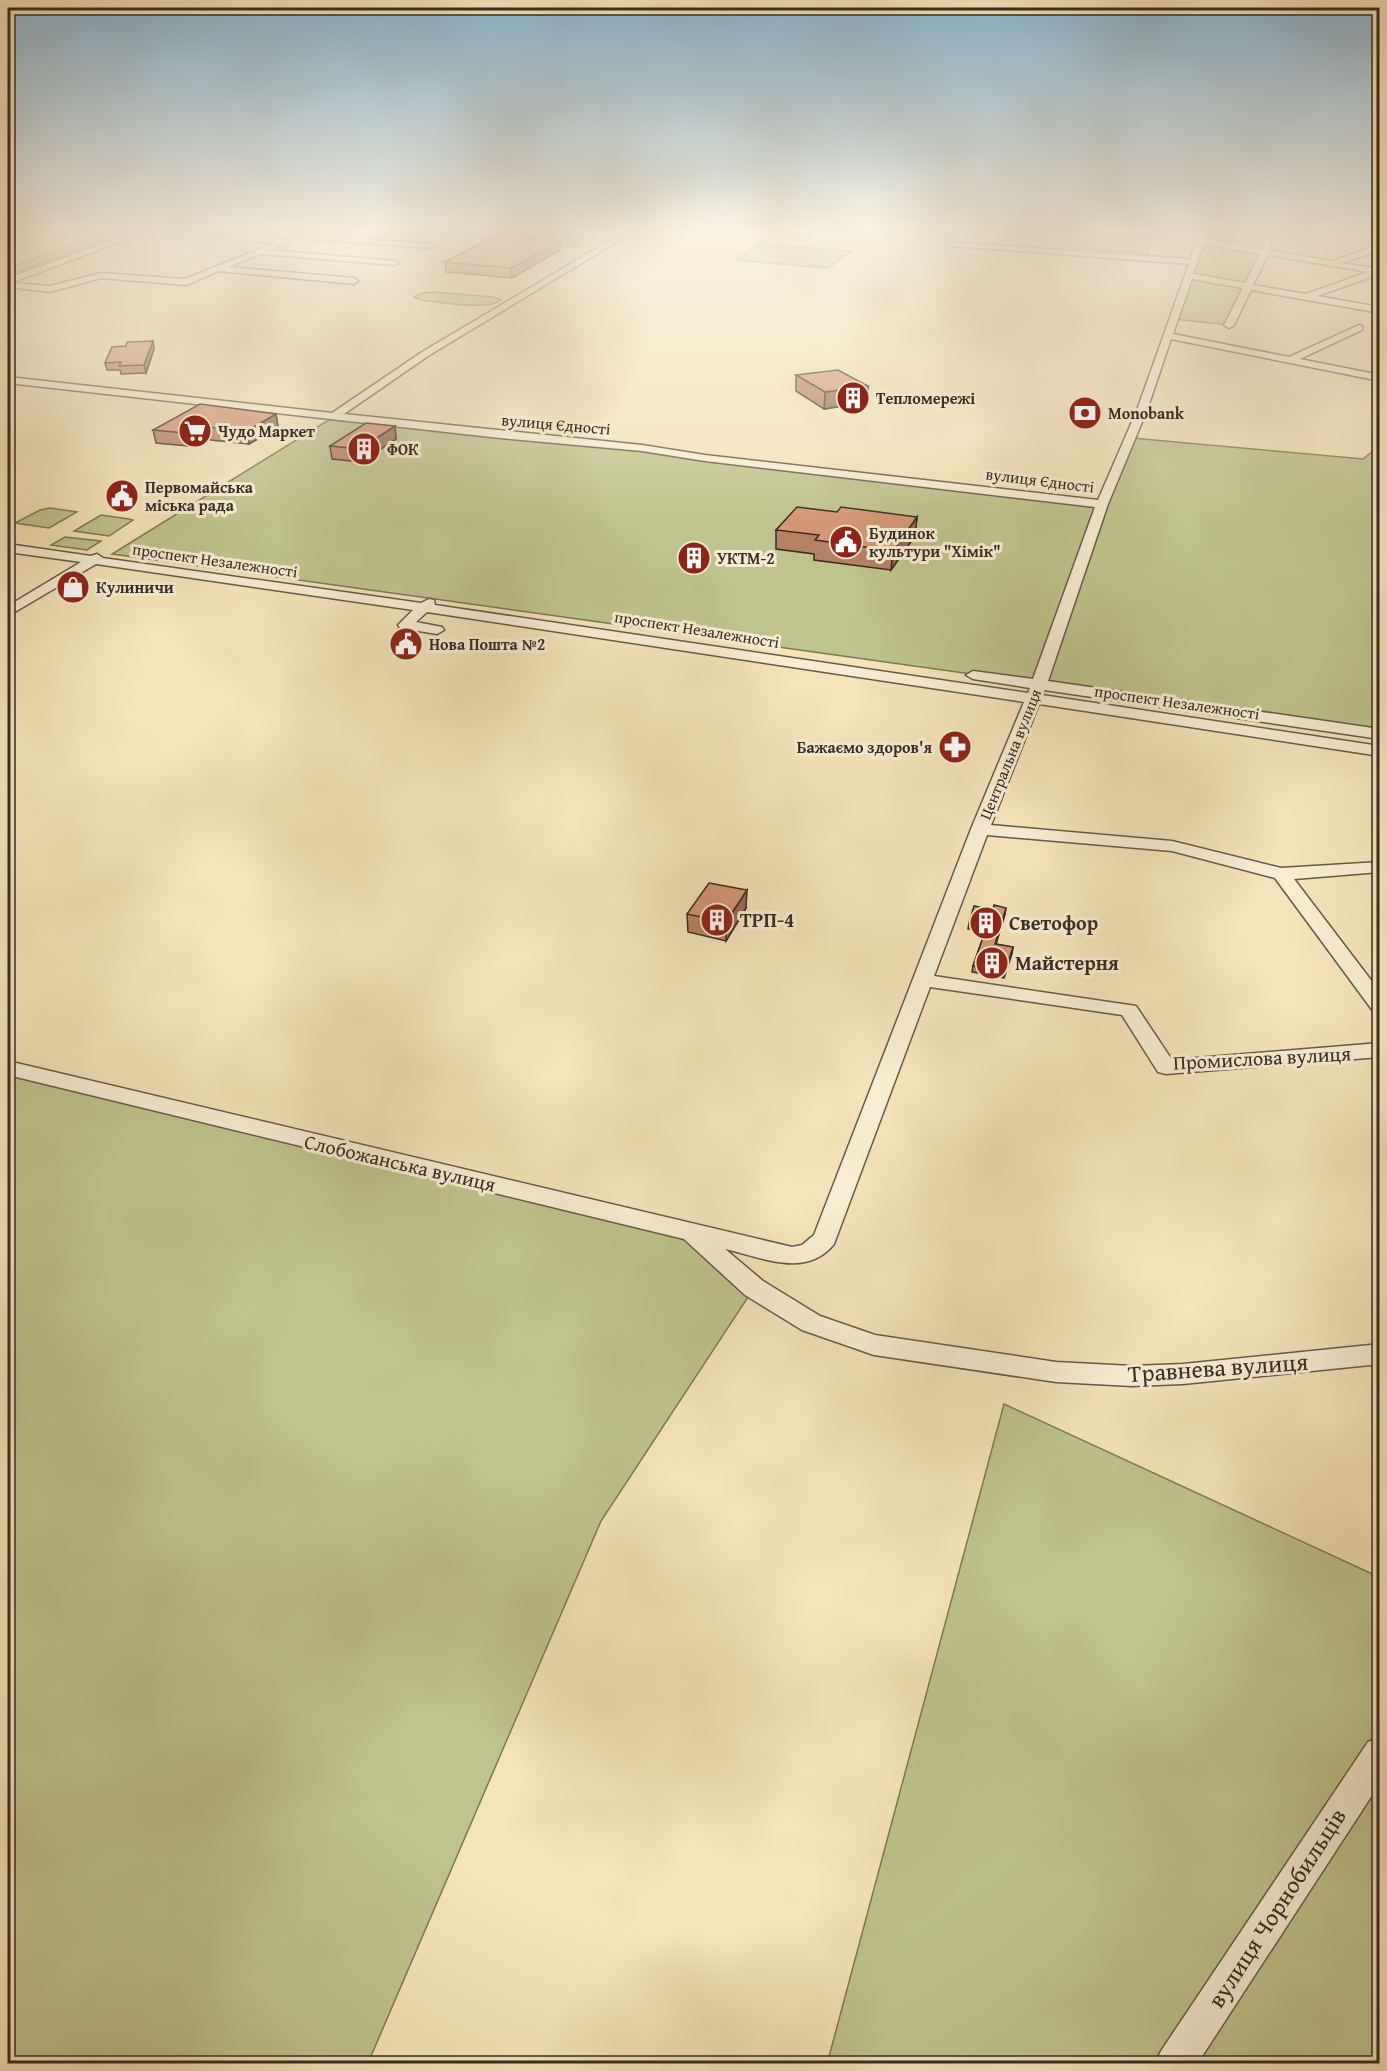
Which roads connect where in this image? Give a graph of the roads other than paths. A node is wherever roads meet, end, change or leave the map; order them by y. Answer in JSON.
{"nodes":[{"id":1,"x":467,"y":329,"type":"edge"},
{"id":2,"x":1171,"y":329,"type":"edge"},
{"id":3,"x":1358,"y":329,"type":"edge"},
{"id":4,"x":1168,"y":336,"type":"junction"},
{"id":5,"x":1290,"y":360,"type":"junction"},
{"id":6,"x":1380,"y":366,"type":"edge"},
{"id":7,"x":1363,"y":374,"type":"junction"},
{"id":8,"x":1380,"y":378,"type":"edge"},
{"id":9,"x":8,"y":380,"type":"edge"},
{"id":10,"x":335,"y":416,"type":"junction"},
{"id":11,"x":1102,"y":504,"type":"junction"},
{"id":12,"x":8,"y":539,"type":"edge"},
{"id":13,"x":8,"y":548,"type":"edge"},
{"id":14,"x":104,"y":556,"type":"junction"},
{"id":15,"x":428,"y":604,"type":"junction"},
{"id":16,"x":8,"y":612,"type":"edge"},
{"id":17,"x":437,"y":630,"type":"dead end"},
{"id":18,"x":1036,"y":692,"type":"junction"},
{"id":19,"x":1380,"y":734,"type":"edge"},
{"id":20,"x":1380,"y":751,"type":"edge"},
{"id":21,"x":980,"y":829,"type":"junction"},
{"id":22,"x":1380,"y":867,"type":"edge"},
{"id":23,"x":1281,"y":874,"type":"junction"},
{"id":24,"x":923,"y":981,"type":"junction"},
{"id":25,"x":1380,"y":1007,"type":"edge"},
{"id":26,"x":1380,"y":1050,"type":"edge"},
{"id":27,"x":8,"y":1068,"type":"edge"},
{"id":28,"x":691,"y":1232,"type":"junction"},
{"id":29,"x":792,"y":1256,"type":"joint"},
{"id":30,"x":1380,"y":1354,"type":"edge"},
{"id":31,"x":1380,"y":1753,"type":"edge"},
{"id":32,"x":1174,"y":2064,"type":"edge"}],
"edges":[{"from":1,"to":10,"type":"street"},
{"from":2,"to":4,"type":"street","name":"Центральна вулиця"},
{"from":3,"to":5,"type":"street"},
{"from":4,"to":5,"type":"street"},
{"from":4,"to":11,"type":"street","name":"Центральна вулиця"},
{"from":5,"to":7,"type":"street"},
{"from":6,"to":7,"type":"street"},
{"from":7,"to":8,"type":"street"},
{"from":9,"to":10,"type":"street","name":"вулиця Єдності"},
{"from":10,"to":11,"type":"street","name":"вулиця Єдності"},
{"from":11,"to":18,"type":"street","name":"Центральна вулиця"},
{"from":12,"to":14,"type":"street","name":"проспект Незалежності"},
{"from":13,"to":14,"type":"street","name":"проспект Незалежності"},
{"from":14,"to":15,"type":"street","name":"проспект Незалежності"},
{"from":14,"to":16,"type":"street"},
{"from":15,"to":17,"type":"street"},
{"from":15,"to":18,"type":"street","name":"проспект Незалежності"},
{"from":18,"to":19,"type":"street","name":"проспект Незалежності"},
{"from":18,"to":20,"type":"street","name":"проспект Незалежності"},
{"from":18,"to":21,"type":"street","name":"Центральна вулиця"},
{"from":21,"to":23,"type":"street"},
{"from":21,"to":24,"type":"street","name":"Центральна вулиця"},
{"from":22,"to":23,"type":"street"},
{"from":23,"to":25,"type":"street"},
{"from":24,"to":26,"type":"street","name":"Промислова вулиця"},
{"from":24,"to":29,"type":"street","name":"Центральна вулиця"},
{"from":27,"to":28,"type":"street","name":"Слобожанська вулиця"},
{"from":28,"to":29,"type":"street","name":"Слобожанська вулиця"},
{"from":28,"to":30,"type":"street","name":"Травнева вулиця"},
{"from":31,"to":32,"type":"street","name":"вулиця Чорнобильців"}]}
